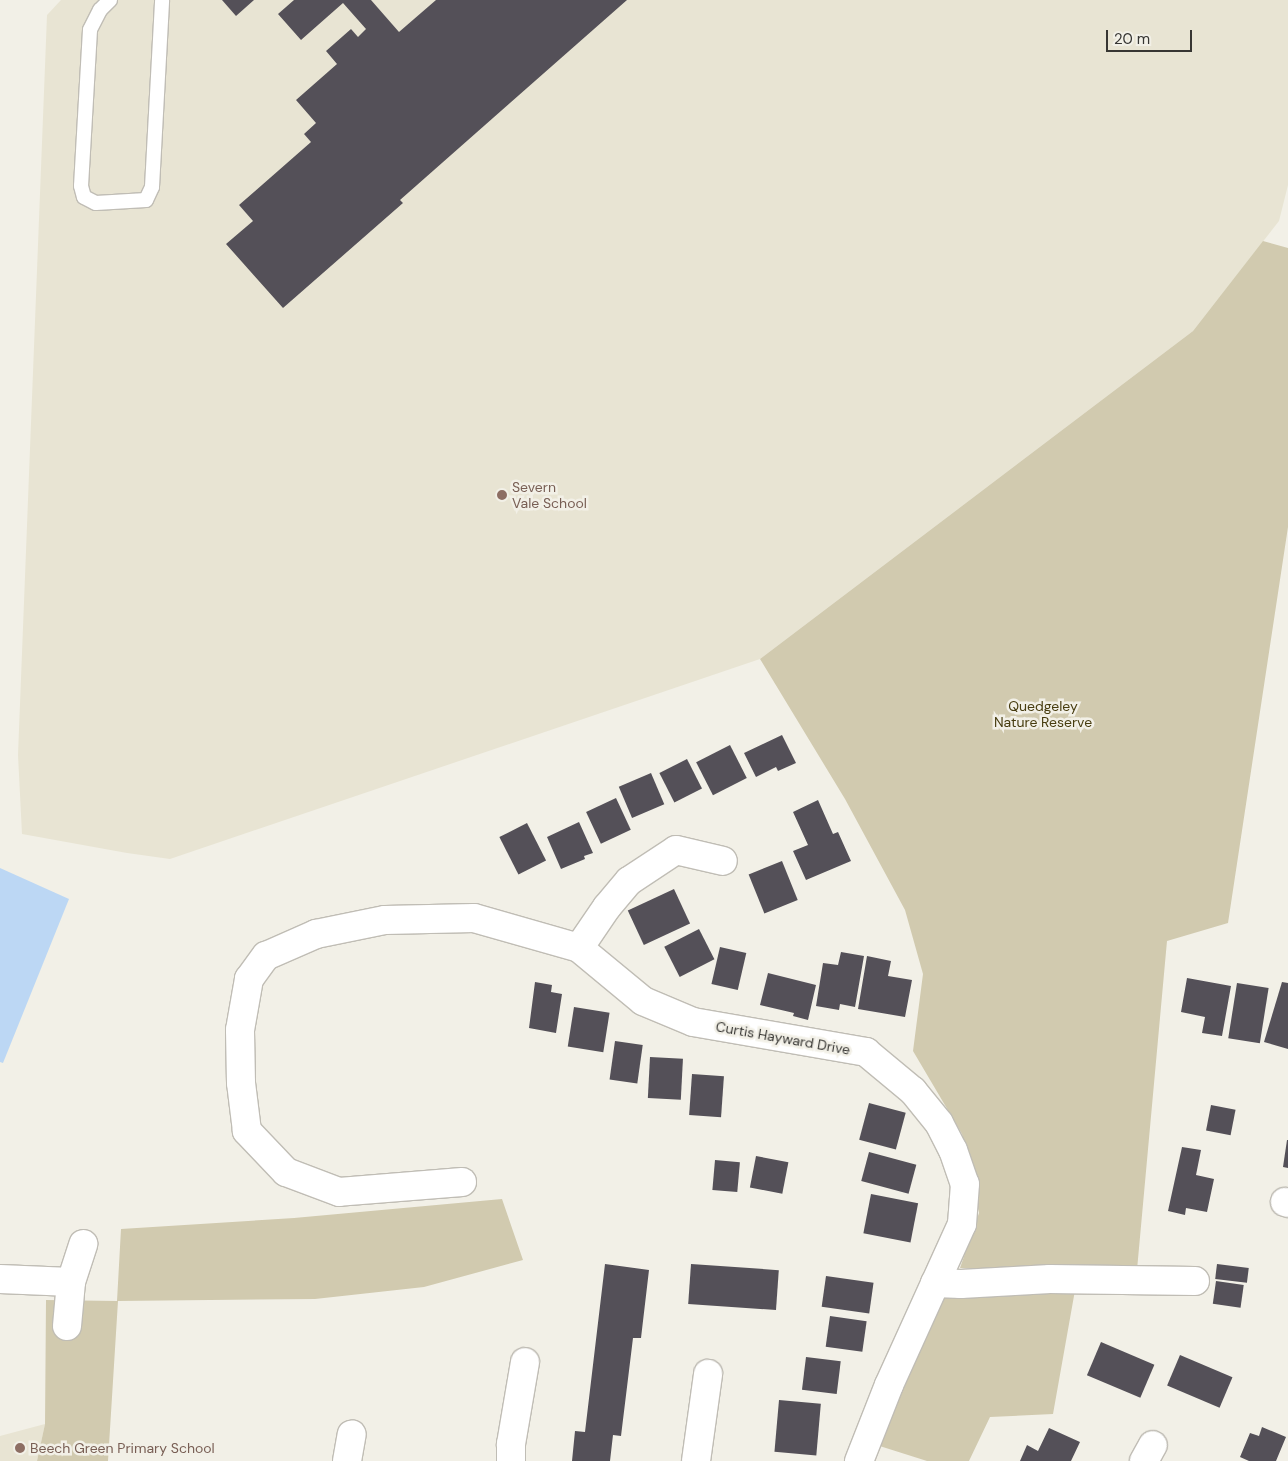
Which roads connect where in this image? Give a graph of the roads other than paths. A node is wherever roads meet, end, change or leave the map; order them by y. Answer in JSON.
{"nodes":[{"id":1,"x":110,"y":0,"type":"edge"},
{"id":2,"x":162,"y":0,"type":"edge"},
{"id":3,"x":723,"y":861,"type":"dead end"},
{"id":4,"x":579,"y":948,"type":"junction"},
{"id":5,"x":462,"y":1182,"type":"dead end"},
{"id":6,"x":83,"y":1244,"type":"dead end"},
{"id":7,"x":0,"y":1279,"type":"edge"},
{"id":8,"x":1195,"y":1281,"type":"dead end"},
{"id":9,"x":71,"y":1282,"type":"junction"},
{"id":10,"x":935,"y":1283,"type":"junction"},
{"id":11,"x":67,"y":1326,"type":"dead end"},
{"id":12,"x":525,"y":1362,"type":"dead end"},
{"id":13,"x":708,"y":1374,"type":"dead end"},
{"id":14,"x":352,"y":1434,"type":"dead end"},
{"id":15,"x":347,"y":1461,"type":"edge"},
{"id":16,"x":510,"y":1461,"type":"edge"},
{"id":17,"x":696,"y":1461,"type":"edge"},
{"id":18,"x":859,"y":1461,"type":"edge"}],
"edges":[{"from":1,"to":2,"type":"lane"},
{"from":3,"to":4,"type":"street"},
{"from":4,"to":5,"type":"street","name":"Curtis Hayward Drive"},
{"from":4,"to":10,"type":"street","name":"Curtis Hayward Drive"},
{"from":6,"to":9,"type":"street"},
{"from":7,"to":9,"type":"street"},
{"from":8,"to":10,"type":"street"},
{"from":9,"to":11,"type":"street"},
{"from":10,"to":18,"type":"street","name":"Curtis Hayward Drive"},
{"from":12,"to":16,"type":"street"},
{"from":13,"to":17,"type":"street"},
{"from":14,"to":15,"type":"street"}]}
